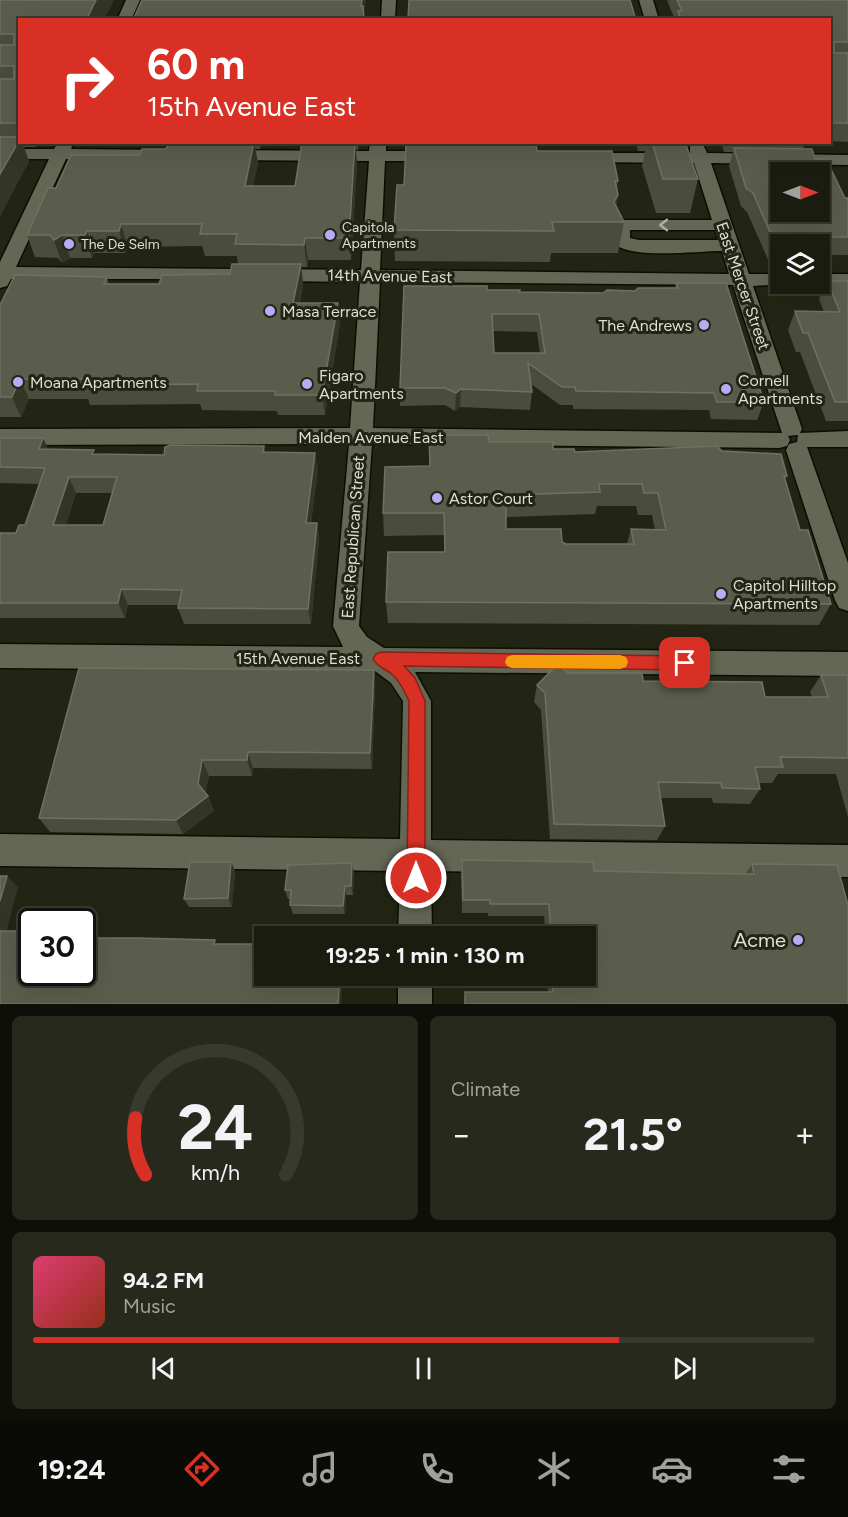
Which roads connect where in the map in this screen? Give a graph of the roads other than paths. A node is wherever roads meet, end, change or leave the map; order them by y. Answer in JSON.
{"nodes":[{"id":1,"x":133,"y":0,"type":"edge"},
{"id":2,"x":389,"y":0,"type":"edge"},
{"id":3,"x":645,"y":0,"type":"edge"},
{"id":4,"x":125,"y":18,"type":"edge"},
{"id":5,"x":387,"y":18,"type":"edge"},
{"id":6,"x":651,"y":18,"type":"edge"},
{"id":7,"x":63,"y":148,"type":"edge"},
{"id":8,"x":378,"y":149,"type":"edge"},
{"id":9,"x":698,"y":150,"type":"edge"},
{"id":10,"x":0,"y":154,"type":"edge"},
{"id":11,"x":460,"y":156,"type":"edge"},
{"id":12,"x":566,"y":157,"type":"edge"},
{"id":13,"x":848,"y":160,"type":"edge"},
{"id":14,"x":723,"y":225,"type":"junction"},
{"id":15,"x":730,"y":245,"type":"junction"},
{"id":16,"x":2,"y":276,"type":"edge"},
{"id":17,"x":369,"y":276,"type":"junction"},
{"id":18,"x":741,"y":279,"type":"junction"},
{"id":19,"x":770,"y":280,"type":"edge"},
{"id":20,"x":830,"y":280,"type":"edge"},
{"id":21,"x":848,"y":280,"type":"edge"},
{"id":22,"x":361,"y":436,"type":"junction"},
{"id":23,"x":0,"y":437,"type":"edge"},
{"id":24,"x":794,"y":440,"type":"junction"},
{"id":25,"x":848,"y":440,"type":"edge"},
{"id":26,"x":848,"y":600,"type":"edge"},
{"id":27,"x":0,"y":656,"type":"edge"},
{"id":28,"x":381,"y":659,"type":"junction"},
{"id":29,"x":848,"y":664,"type":"edge"},
{"id":30,"x":0,"y":850,"type":"edge"},
{"id":31,"x":416,"y":855,"type":"junction"},
{"id":32,"x":848,"y":861,"type":"edge"},
{"id":33,"x":415,"y":926,"type":"edge"},
{"id":34,"x":415,"y":986,"type":"edge"},
{"id":35,"x":415,"y":1004,"type":"edge"}],
"edges":[{"from":1,"to":4,"type":"street"},
{"from":2,"to":5,"type":"street"},
{"from":3,"to":6,"type":"street"},
{"from":7,"to":8,"type":"street"},
{"from":7,"to":10,"type":"street"},
{"from":7,"to":16,"type":"street"},
{"from":8,"to":11,"type":"street"},
{"from":8,"to":17,"type":"street","name":"East Republican Street"},
{"from":9,"to":12,"type":"street"},
{"from":9,"to":13,"type":"street"},
{"from":9,"to":14,"type":"street","name":"East Mercer Street"},
{"from":14,"to":15,"type":"street","name":"East Mercer Street"},
{"from":14,"to":15,"type":"street","one_way":true},
{"from":15,"to":18,"type":"street","name":"East Mercer Street"},
{"from":16,"to":17,"type":"street","name":"14th Avenue East"},
{"from":17,"to":18,"type":"street","name":"14th Avenue East"},
{"from":17,"to":22,"type":"street","name":"East Republican Street"},
{"from":18,"to":19,"type":"street","name":"14th Avenue East"},
{"from":18,"to":24,"type":"street","name":"East Mercer Street"},
{"from":20,"to":21,"type":"street"},
{"from":22,"to":23,"type":"street","name":"Malden Avenue East"},
{"from":22,"to":24,"type":"street","name":"Malden Avenue East"},
{"from":22,"to":28,"type":"street","name":"East Republican Street"},
{"from":24,"to":25,"type":"street","name":"Malden Avenue East"},
{"from":24,"to":26,"type":"street","name":"East Mercer Street"},
{"from":27,"to":28,"type":"street","name":"15th Avenue East"},
{"from":28,"to":29,"type":"street","name":"15th Avenue East"},
{"from":28,"to":31,"type":"street","name":"East Republican Street"},
{"from":30,"to":31,"type":"street"},
{"from":31,"to":32,"type":"street"},
{"from":31,"to":33,"type":"street","name":"East Republican Street"},
{"from":34,"to":35,"type":"street"}]}
